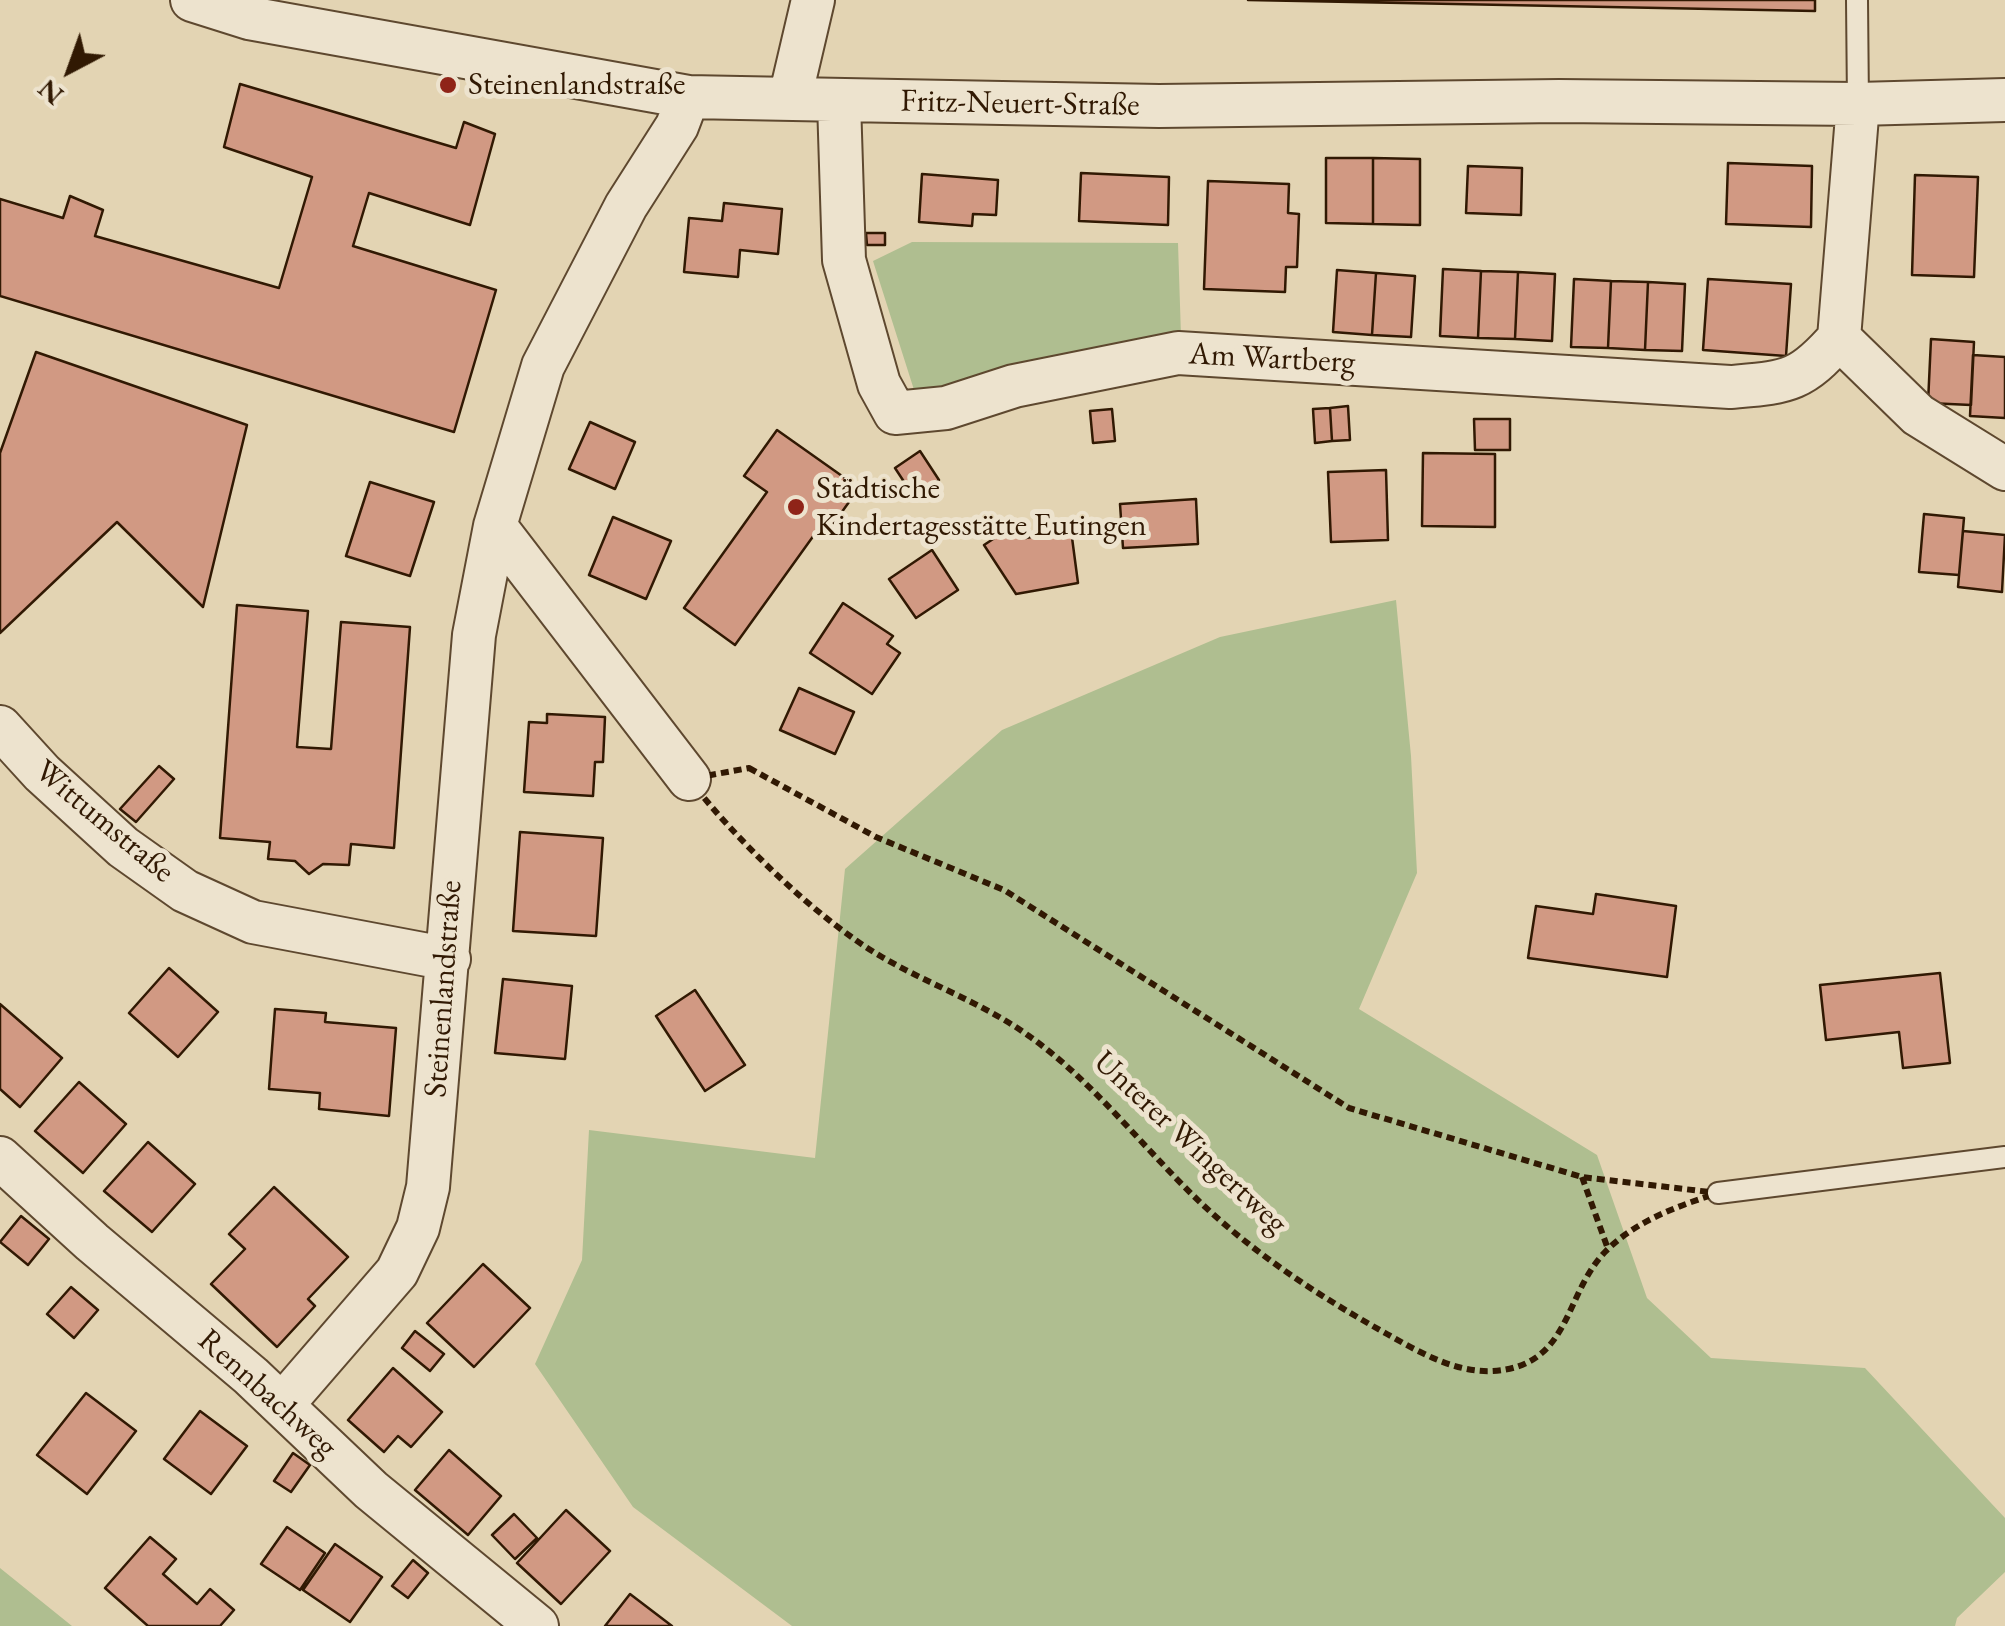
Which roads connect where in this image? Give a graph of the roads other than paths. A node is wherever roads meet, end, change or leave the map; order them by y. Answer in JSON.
{"nodes":[{"id":1,"x":192,"y":0,"type":"edge"},
{"id":2,"x":813,"y":0,"type":"edge"},
{"id":3,"x":1857,"y":0,"type":"edge"},
{"id":4,"x":688,"y":98,"type":"junction"},
{"id":5,"x":790,"y":98,"type":"junction"},
{"id":6,"x":2005,"y":100,"type":"edge"},
{"id":7,"x":839,"y":102,"type":"junction"},
{"id":8,"x":1858,"y":104,"type":"junction"},
{"id":9,"x":1839,"y":338,"type":"junction"},
{"id":10,"x":2005,"y":469,"type":"edge"},
{"id":11,"x":495,"y":526,"type":"junction"},
{"id":12,"x":0,"y":728,"type":"edge"},
{"id":13,"x":689,"y":779,"type":"road end"},
{"id":14,"x":449,"y":959,"type":"junction"},
{"id":15,"x":2005,"y":1156,"type":"edge"},
{"id":16,"x":0,"y":1158,"type":"edge"},
{"id":17,"x":1718,"y":1193,"type":"road end"},
{"id":18,"x":282,"y":1405,"type":"junction"},
{"id":19,"x":536,"y":1626,"type":"edge"}],
"edges":[{"from":1,"to":4,"type":"street","name":"Fritz-Neuert-Straße"},
{"from":2,"to":5,"type":"street"},
{"from":3,"to":8,"type":"lane"},
{"from":4,"to":5,"type":"street","name":"Fritz-Neuert-Straße"},
{"from":4,"to":11,"type":"street","name":"Steinenlandstraße"},
{"from":5,"to":7,"type":"street","name":"Fritz-Neuert-Straße"},
{"from":6,"to":8,"type":"street","name":"Fritz-Neuert-Straße"},
{"from":7,"to":8,"type":"street","name":"Fritz-Neuert-Straße"},
{"from":7,"to":9,"type":"street","name":"Am Wartberg"},
{"from":8,"to":9,"type":"street"},
{"from":9,"to":10,"type":"street"},
{"from":11,"to":13,"type":"street"},
{"from":11,"to":14,"type":"street","name":"Steinenlandstraße"},
{"from":12,"to":14,"type":"street","name":"Wittumstraße"},
{"from":14,"to":18,"type":"street","name":"Steinenlandstraße"},
{"from":15,"to":17,"type":"lane"},
{"from":16,"to":18,"type":"street","name":"Rennbachweg"},
{"from":18,"to":19,"type":"street","name":"Rennbachweg"}]}
